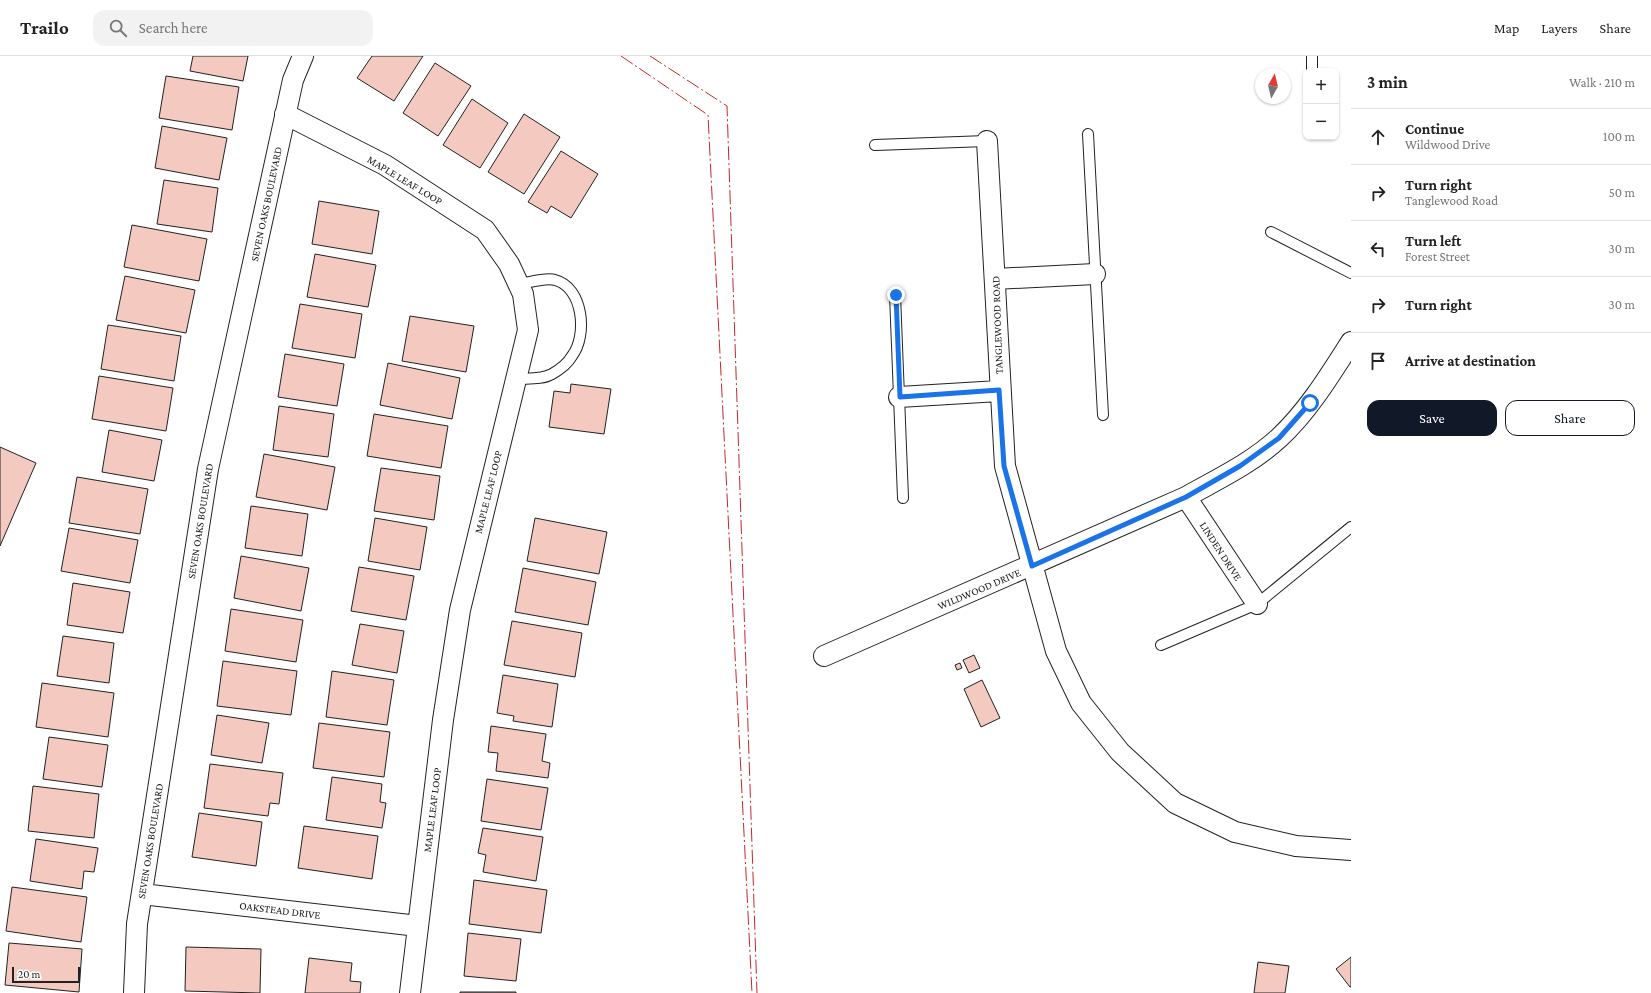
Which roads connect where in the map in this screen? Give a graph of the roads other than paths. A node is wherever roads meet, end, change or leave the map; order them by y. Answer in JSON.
{"nodes":[{"id":1,"x":302,"y":56,"type":"edge"},
{"id":2,"x":1312,"y":56,"type":"edge"},
{"id":3,"x":1312,"y":68,"type":"edge"},
{"id":4,"x":286,"y":114,"type":"junction"},
{"id":5,"x":1088,"y":134,"type":"dead end"},
{"id":6,"x":986,"y":141,"type":"joint"},
{"id":7,"x":875,"y":145,"type":"dead end"},
{"id":8,"x":1271,"y":232,"type":"dead end"},
{"id":9,"x":1351,"y":272,"type":"edge"},
{"id":10,"x":1095,"y":274,"type":"junction"},
{"id":11,"x":995,"y":279,"type":"junction"},
{"id":12,"x":519,"y":284,"type":"junction"},
{"id":13,"x":896,"y":295,"type":"dead end"},
{"id":14,"x":1351,"y":342,"type":"edge"},
{"id":15,"x":516,"y":378,"type":"junction"},
{"id":16,"x":999,"y":390,"type":"junction"},
{"id":17,"x":900,"y":397,"type":"junction"},
{"id":18,"x":1103,"y":415,"type":"dead end"},
{"id":19,"x":1186,"y":497,"type":"junction"},
{"id":20,"x":903,"y":498,"type":"dead end"},
{"id":21,"x":1351,"y":527,"type":"edge"},
{"id":22,"x":1032,"y":566,"type":"junction"},
{"id":23,"x":1257,"y":604,"type":"junction"},
{"id":24,"x":1161,"y":646,"type":"dead end"},
{"id":25,"x":824,"y":656,"type":"dead end"},
{"id":26,"x":1351,"y":850,"type":"edge"},
{"id":27,"x":142,"y":894,"type":"junction"},
{"id":28,"x":418,"y":926,"type":"junction"},
{"id":29,"x":134,"y":993,"type":"edge"},
{"id":30,"x":410,"y":993,"type":"edge"}],
"edges":[{"from":1,"to":4,"type":"street","name":"SEVEN OAKS BOULEVARD"},
{"from":2,"to":3,"type":"lane"},
{"from":4,"to":12,"type":"street","name":"MAPLE LEAF LOOP"},
{"from":4,"to":27,"type":"street","name":"SEVEN OAKS BOULEVARD"},
{"from":5,"to":10,"type":"lane"},
{"from":6,"to":7,"type":"lane"},
{"from":6,"to":11,"type":"street","name":"TANGLEWOOD ROAD"},
{"from":8,"to":9,"type":"lane"},
{"from":10,"to":11,"type":"street"},
{"from":10,"to":18,"type":"lane"},
{"from":11,"to":16,"type":"street","name":"TANGLEWOOD ROAD"},
{"from":12,"to":15,"type":"street","name":"MAPLE LEAF LOOP"},
{"from":12,"to":15,"type":"lane"},
{"from":13,"to":17,"type":"lane"},
{"from":14,"to":19,"type":"street","name":"WILDWOOD DRIVE"},
{"from":15,"to":28,"type":"street","name":"MAPLE LEAF LOOP"},
{"from":16,"to":17,"type":"street"},
{"from":16,"to":22,"type":"street","name":"TANGLEWOOD ROAD"},
{"from":17,"to":20,"type":"lane"},
{"from":19,"to":22,"type":"street","name":"WILDWOOD DRIVE"},
{"from":19,"to":23,"type":"street","name":"LINDEN DRIVE"},
{"from":21,"to":23,"type":"lane"},
{"from":22,"to":25,"type":"street","name":"WILDWOOD DRIVE"},
{"from":22,"to":26,"type":"street","name":"TANGLEWOOD ROAD"},
{"from":23,"to":24,"type":"lane"},
{"from":27,"to":28,"type":"street","name":"OAKSTEAD DRIVE"},
{"from":27,"to":29,"type":"street","name":"SEVEN OAKS BOULEVARD"},
{"from":28,"to":30,"type":"street","name":"MAPLE LEAF LOOP"}]}
